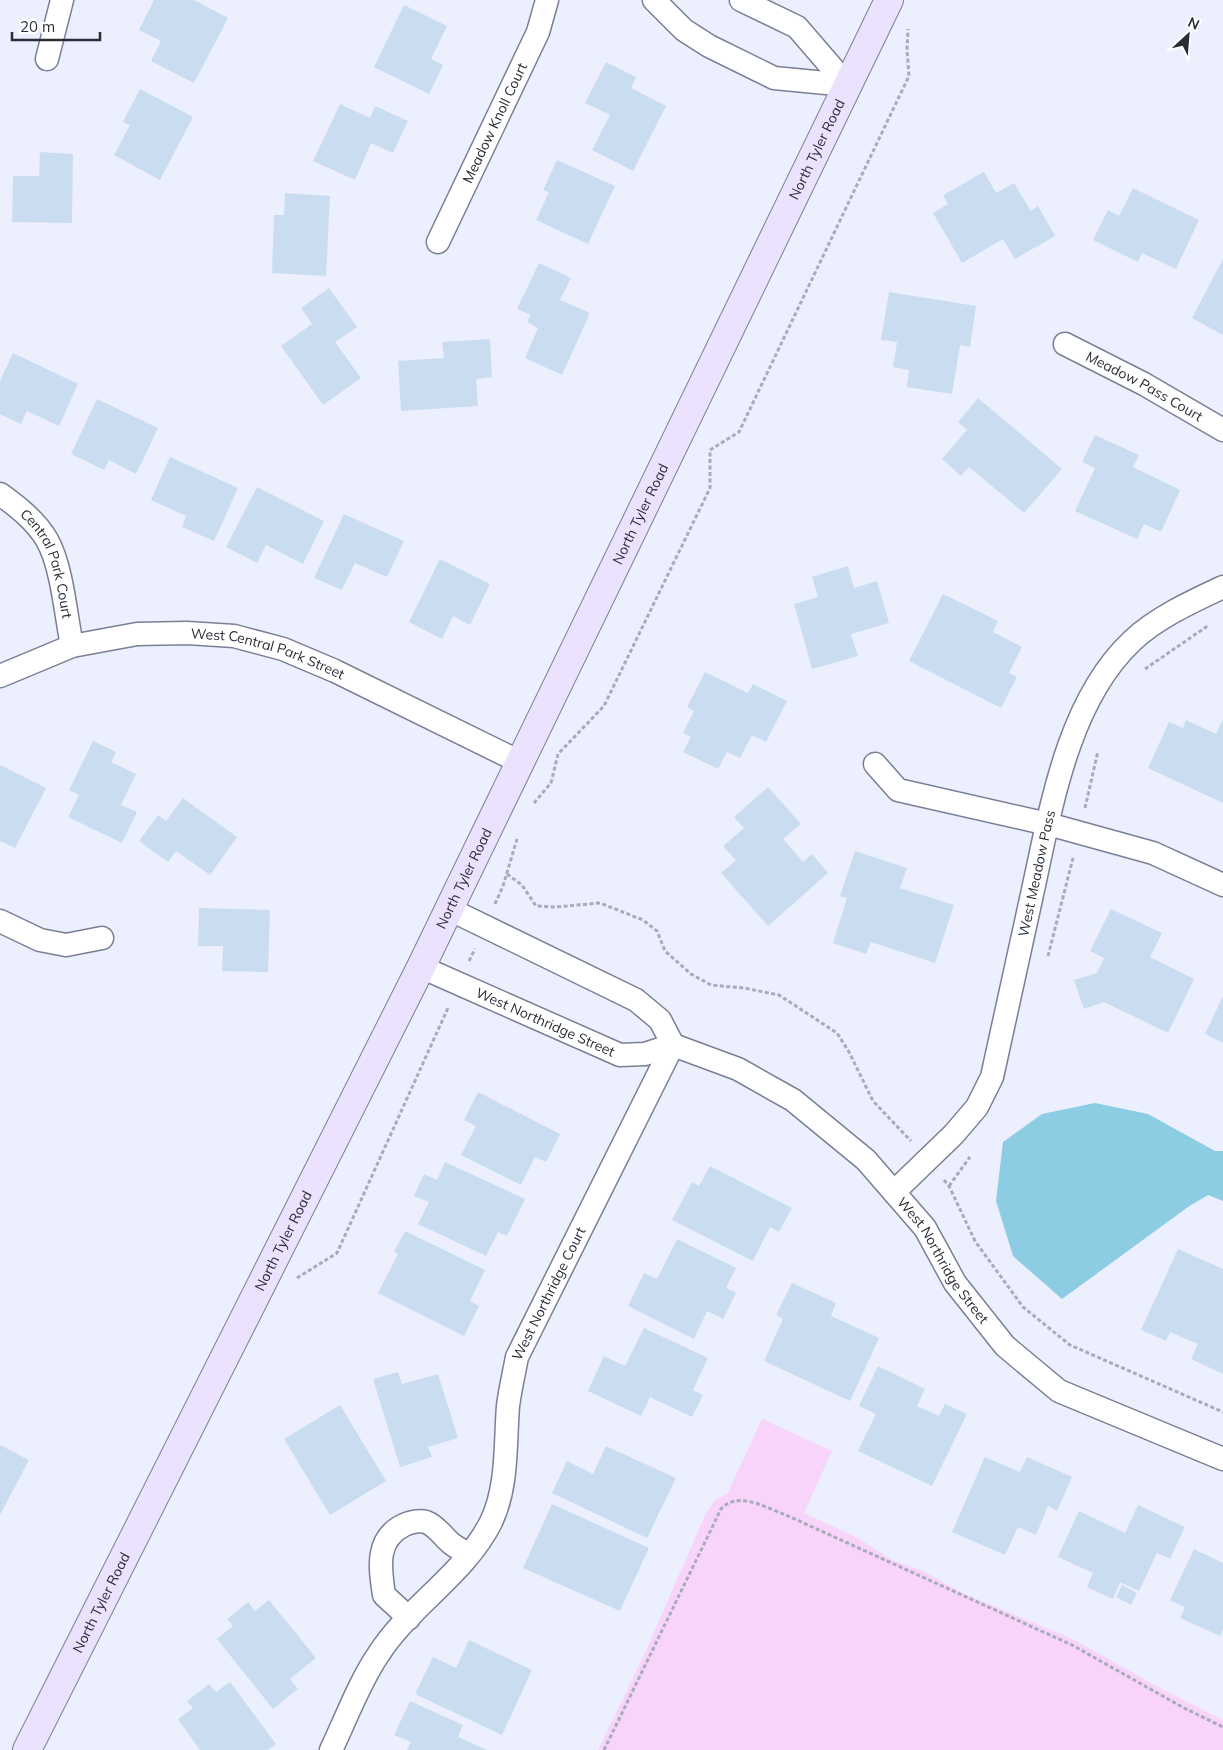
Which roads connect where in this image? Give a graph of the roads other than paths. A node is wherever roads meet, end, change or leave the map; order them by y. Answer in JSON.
{"nodes":[{"id":1,"x":62,"y":0,"type":"edge"},
{"id":2,"x":547,"y":0,"type":"edge"},
{"id":3,"x":654,"y":0,"type":"edge"},
{"id":4,"x":741,"y":0,"type":"edge"},
{"id":5,"x":889,"y":0,"type":"edge"},
{"id":6,"x":48,"y":59,"type":"dead end"},
{"id":7,"x":847,"y":85,"type":"junction"},
{"id":8,"x":438,"y":242,"type":"dead end"},
{"id":9,"x":1065,"y":344,"type":"dead end"},
{"id":10,"x":1223,"y":430,"type":"edge"},
{"id":11,"x":0,"y":494,"type":"edge"},
{"id":12,"x":1223,"y":587,"type":"edge"},
{"id":13,"x":72,"y":646,"type":"junction"},
{"id":14,"x":0,"y":676,"type":"edge"},
{"id":15,"x":520,"y":762,"type":"junction"},
{"id":16,"x":875,"y":764,"type":"dead end"},
{"id":17,"x":1048,"y":824,"type":"junction"},
{"id":18,"x":1223,"y":885,"type":"edge"},
{"id":19,"x":449,"y":909,"type":"junction"},
{"id":20,"x":0,"y":921,"type":"edge"},
{"id":21,"x":102,"y":938,"type":"dead end"},
{"id":22,"x":421,"y":967,"type":"junction"},
{"id":23,"x":672,"y":1045,"type":"junction"},
{"id":24,"x":894,"y":1192,"type":"junction"},
{"id":25,"x":1223,"y":1459,"type":"edge"},
{"id":26,"x":469,"y":1554,"type":"junction"},
{"id":27,"x":408,"y":1618,"type":"junction"},
{"id":28,"x":27,"y":1750,"type":"edge"},
{"id":29,"x":331,"y":1750,"type":"edge"}],
"edges":[{"from":1,"to":6,"type":"street"},
{"from":2,"to":8,"type":"street","name":"Meadow Knoll Court"},
{"from":3,"to":7,"type":"street"},
{"from":4,"to":7,"type":"street"},
{"from":5,"to":7,"type":"main road","name":"North Tyler Road"},
{"from":7,"to":15,"type":"main road","name":"North Tyler Road"},
{"from":9,"to":10,"type":"street","name":"Meadow Pass Court"},
{"from":11,"to":13,"type":"street","name":"Central Park Court"},
{"from":12,"to":17,"type":"street","name":"West Meadow Pass"},
{"from":13,"to":14,"type":"street","name":"West Central Park Street"},
{"from":13,"to":15,"type":"street","name":"West Central Park Street"},
{"from":15,"to":19,"type":"main road","name":"North Tyler Road"},
{"from":16,"to":17,"type":"street"},
{"from":17,"to":18,"type":"street"},
{"from":17,"to":24,"type":"street","name":"West Meadow Pass"},
{"from":19,"to":22,"type":"main road","name":"North Tyler Road"},
{"from":19,"to":23,"type":"street"},
{"from":20,"to":21,"type":"street"},
{"from":22,"to":23,"type":"street","name":"West Northridge Street"},
{"from":22,"to":28,"type":"main road","name":"North Tyler Road"},
{"from":23,"to":24,"type":"street","name":"West Northridge Street"},
{"from":23,"to":26,"type":"street","name":"West Northridge Court"},
{"from":24,"to":25,"type":"street","name":"West Northridge Street"},
{"from":26,"to":27,"type":"street","name":"West Northridge Court"},
{"from":26,"to":27,"type":"street"},
{"from":27,"to":29,"type":"street","name":"West Northridge Court"}]}
